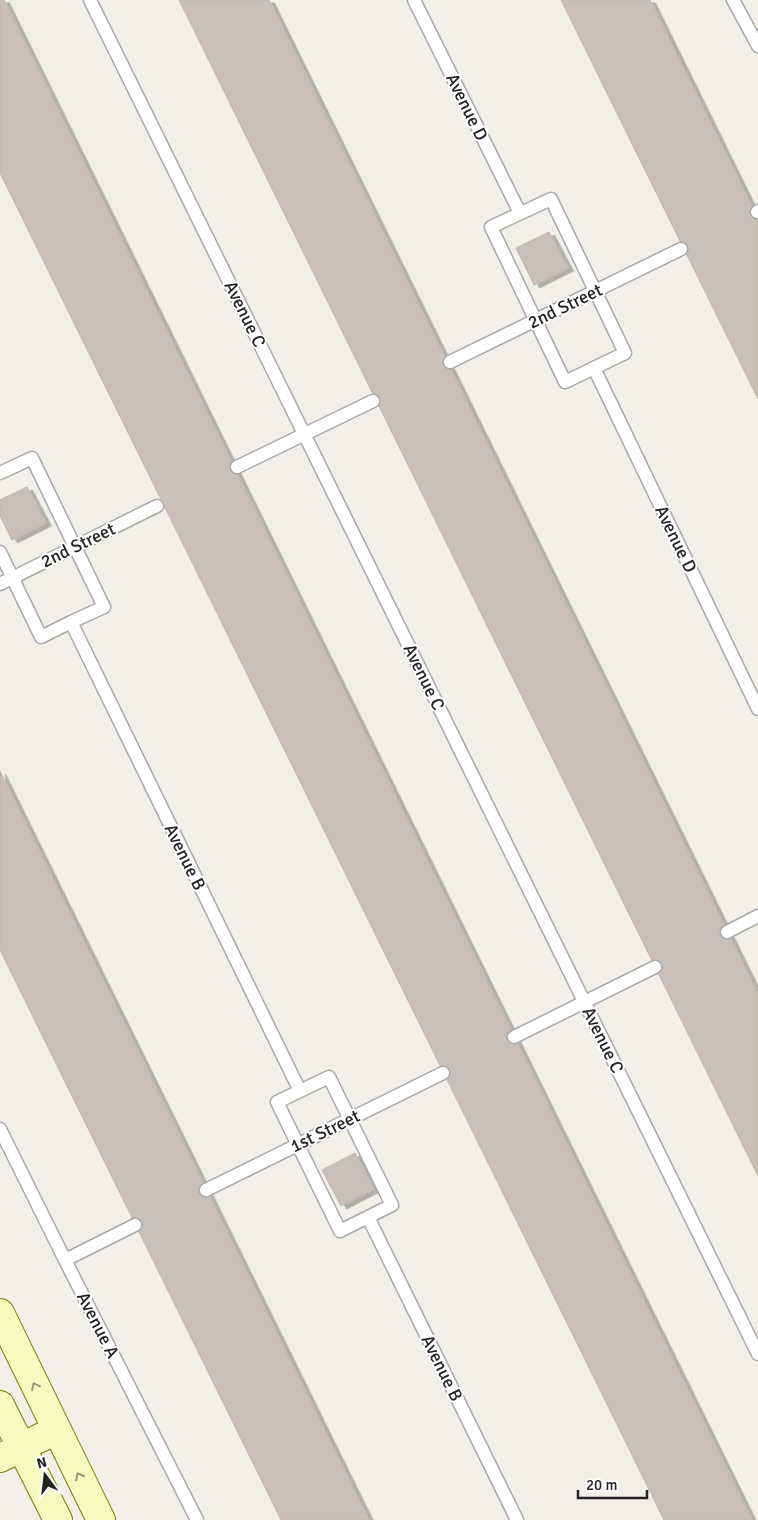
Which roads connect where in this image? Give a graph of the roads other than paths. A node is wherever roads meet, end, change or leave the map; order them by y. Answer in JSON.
{"nodes":[{"id":1,"x":90,"y":0,"type":"edge"},
{"id":2,"x":414,"y":0,"type":"edge"},
{"id":3,"x":733,"y":0,"type":"edge"},
{"id":4,"x":758,"y":46,"type":"edge"},
{"id":5,"x":520,"y":213,"type":"junction"},
{"id":6,"x":681,"y":249,"type":"dead end"},
{"id":7,"x":595,"y":291,"type":"junction"},
{"id":8,"x":535,"y":320,"type":"junction"},
{"id":9,"x":450,"y":362,"type":"dead end"},
{"id":10,"x":594,"y":368,"type":"junction"},
{"id":11,"x":373,"y":401,"type":"dead end"},
{"id":12,"x":305,"y":434,"type":"junction"},
{"id":13,"x":237,"y":468,"type":"dead end"},
{"id":14,"x":0,"y":473,"type":"edge"},
{"id":15,"x":157,"y":506,"type":"dead end"},
{"id":16,"x":75,"y":546,"type":"junction"},
{"id":17,"x":0,"y":552,"type":"edge"},
{"id":18,"x":12,"y":578,"type":"junction"},
{"id":19,"x":0,"y":584,"type":"edge"},
{"id":20,"x":70,"y":622,"type":"junction"},
{"id":21,"x":758,"y":709,"type":"edge"},
{"id":22,"x":758,"y":916,"type":"edge"},
{"id":23,"x":727,"y":932,"type":"dead end"},
{"id":24,"x":655,"y":967,"type":"dead end"},
{"id":25,"x":585,"y":1002,"type":"junction"},
{"id":26,"x":514,"y":1037,"type":"dead end"},
{"id":27,"x":443,"y":1072,"type":"dead end"},
{"id":28,"x":300,"y":1091,"type":"junction"},
{"id":29,"x":350,"y":1119,"type":"junction"},
{"id":30,"x":0,"y":1129,"type":"edge"},
{"id":31,"x":298,"y":1145,"type":"junction"},
{"id":32,"x":206,"y":1190,"type":"dead end"},
{"id":33,"x":368,"y":1217,"type":"junction"},
{"id":34,"x":135,"y":1225,"type":"dead end"},
{"id":35,"x":64,"y":1260,"type":"junction"},
{"id":36,"x":0,"y":1314,"type":"edge"},
{"id":37,"x":758,"y":1354,"type":"edge"},
{"id":38,"x":0,"y":1405,"type":"edge"},
{"id":39,"x":56,"y":1430,"type":"junction"},
{"id":40,"x":10,"y":1453,"type":"edge"},
{"id":41,"x":58,"y":1520,"type":"edge"},
{"id":42,"x":101,"y":1520,"type":"edge"},
{"id":43,"x":197,"y":1520,"type":"edge"},
{"id":44,"x":516,"y":1520,"type":"edge"}],
"edges":[{"from":1,"to":12,"type":"lane","name":"Avenue C"},
{"from":2,"to":5,"type":"lane","name":"Avenue D"},
{"from":3,"to":4,"type":"lane"},
{"from":5,"to":7,"type":"lane"},
{"from":5,"to":8,"type":"lane"},
{"from":6,"to":7,"type":"lane","name":"2nd Street"},
{"from":7,"to":8,"type":"lane","name":"2nd Street"},
{"from":7,"to":10,"type":"lane"},
{"from":8,"to":9,"type":"lane","name":"2nd Street"},
{"from":8,"to":10,"type":"lane"},
{"from":10,"to":21,"type":"lane","name":"Avenue D"},
{"from":11,"to":12,"type":"lane"},
{"from":12,"to":13,"type":"lane"},
{"from":12,"to":25,"type":"lane","name":"Avenue C"},
{"from":14,"to":16,"type":"lane"},
{"from":15,"to":16,"type":"lane","name":"2nd Street"},
{"from":16,"to":18,"type":"lane","name":"2nd Street"},
{"from":16,"to":20,"type":"lane"},
{"from":17,"to":18,"type":"lane"},
{"from":18,"to":19,"type":"lane","name":"2nd Street"},
{"from":18,"to":20,"type":"lane"},
{"from":20,"to":28,"type":"lane","name":"Avenue B"},
{"from":22,"to":23,"type":"lane"},
{"from":24,"to":25,"type":"lane"},
{"from":25,"to":26,"type":"lane"},
{"from":25,"to":37,"type":"lane","name":"Avenue C"},
{"from":27,"to":29,"type":"lane","name":"1st Street"},
{"from":28,"to":29,"type":"lane"},
{"from":28,"to":31,"type":"lane"},
{"from":29,"to":31,"type":"lane","name":"1st Street"},
{"from":29,"to":33,"type":"lane"},
{"from":30,"to":35,"type":"lane","name":"Avenue A"},
{"from":31,"to":32,"type":"lane","name":"1st Street"},
{"from":31,"to":33,"type":"lane"},
{"from":33,"to":44,"type":"lane","name":"Avenue B"},
{"from":34,"to":35,"type":"lane"},
{"from":35,"to":43,"type":"lane","name":"Avenue A"},
{"from":39,"to":36,"type":"main road","one_way":true},
{"from":38,"to":40,"type":"main road"},
{"from":39,"to":40,"type":"main road"},
{"from":42,"to":39,"type":"main road","one_way":true},
{"from":40,"to":41,"type":"main road"}]}
